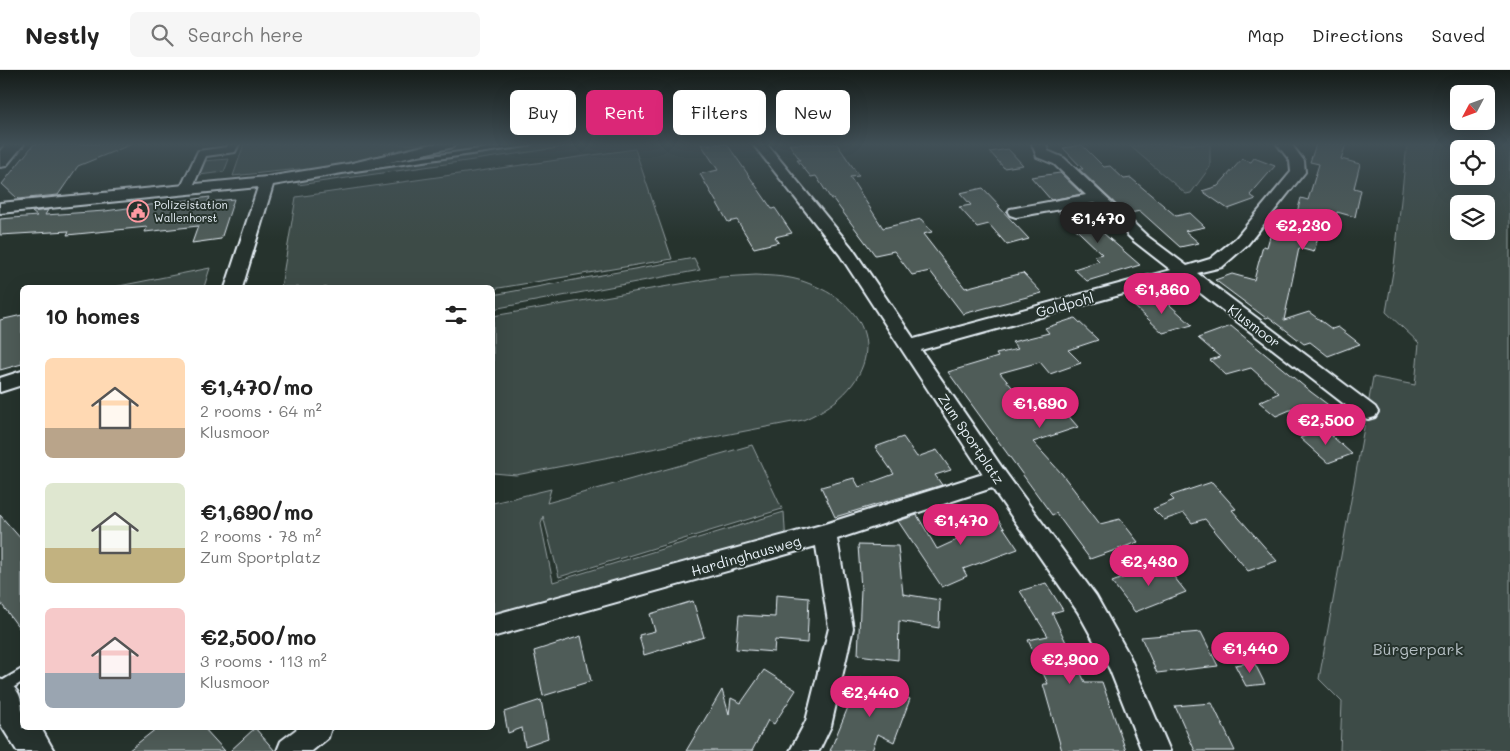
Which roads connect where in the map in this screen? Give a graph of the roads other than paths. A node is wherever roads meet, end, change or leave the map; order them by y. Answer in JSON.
{"nodes":[{"id":1,"x":192,"y":176,"type":"edge"},
{"id":2,"x":303,"y":176,"type":"edge"},
{"id":3,"x":310,"y":176,"type":"edge"},
{"id":4,"x":785,"y":176,"type":"edge"},
{"id":5,"x":1073,"y":176,"type":"edge"},
{"id":6,"x":1295,"y":176,"type":"edge"},
{"id":7,"x":267,"y":182,"type":"junction"},
{"id":8,"x":185,"y":191,"type":"junction"},
{"id":9,"x":1096,"y":198,"type":"junction"},
{"id":10,"x":0,"y":208,"type":"edge"},
{"id":11,"x":1016,"y":212,"type":"dead end"},
{"id":12,"x":1184,"y":273,"type":"junction"},
{"id":13,"x":234,"y":285,"type":"edge"},
{"id":14,"x":908,"y":347,"type":"junction"},
{"id":15,"x":20,"y":379,"type":"edge"},
{"id":16,"x":0,"y":385,"type":"edge"},
{"id":17,"x":1368,"y":412,"type":"dead end"},
{"id":18,"x":997,"y":478,"type":"junction"},
{"id":19,"x":825,"y":534,"type":"junction"},
{"id":20,"x":495,"y":625,"type":"edge"},
{"id":21,"x":20,"y":676,"type":"edge"},
{"id":22,"x":0,"y":690,"type":"edge"},
{"id":23,"x":0,"y":695,"type":"edge"},
{"id":24,"x":20,"y":725,"type":"edge"},
{"id":25,"x":23,"y":730,"type":"edge"},
{"id":26,"x":316,"y":730,"type":"edge"},
{"id":27,"x":37,"y":751,"type":"edge"},
{"id":28,"x":291,"y":751,"type":"edge"},
{"id":29,"x":804,"y":751,"type":"edge"},
{"id":30,"x":1156,"y":751,"type":"edge"}],
"edges":[{"from":1,"to":8,"type":"street"},
{"from":2,"to":7,"type":"street"},
{"from":3,"to":7,"type":"lane"},
{"from":4,"to":14,"type":"street","name":"Zum Sportplatz"},
{"from":5,"to":9,"type":"street","name":"Klusmoor"},
{"from":6,"to":12,"type":"street","name":"Goldpohl"},
{"from":7,"to":8,"type":"street"},
{"from":7,"to":13,"type":"street"},
{"from":8,"to":10,"type":"street"},
{"from":9,"to":11,"type":"street"},
{"from":9,"to":12,"type":"street","name":"Klusmoor"},
{"from":12,"to":14,"type":"street","name":"Goldpohl"},
{"from":12,"to":17,"type":"street","name":"Klusmoor"},
{"from":14,"to":18,"type":"street","name":"Zum Sportplatz"},
{"from":15,"to":16,"type":"street"},
{"from":18,"to":19,"type":"street","name":"Hardinghausweg"},
{"from":18,"to":30,"type":"street","name":"Zum Sportplatz"},
{"from":19,"to":20,"type":"street","name":"Hardinghausweg"},
{"from":19,"to":29,"type":"street"},
{"from":21,"to":22,"type":"lane"},
{"from":23,"to":24,"type":"street"},
{"from":25,"to":27,"type":"street"},
{"from":26,"to":28,"type":"street"}]}
